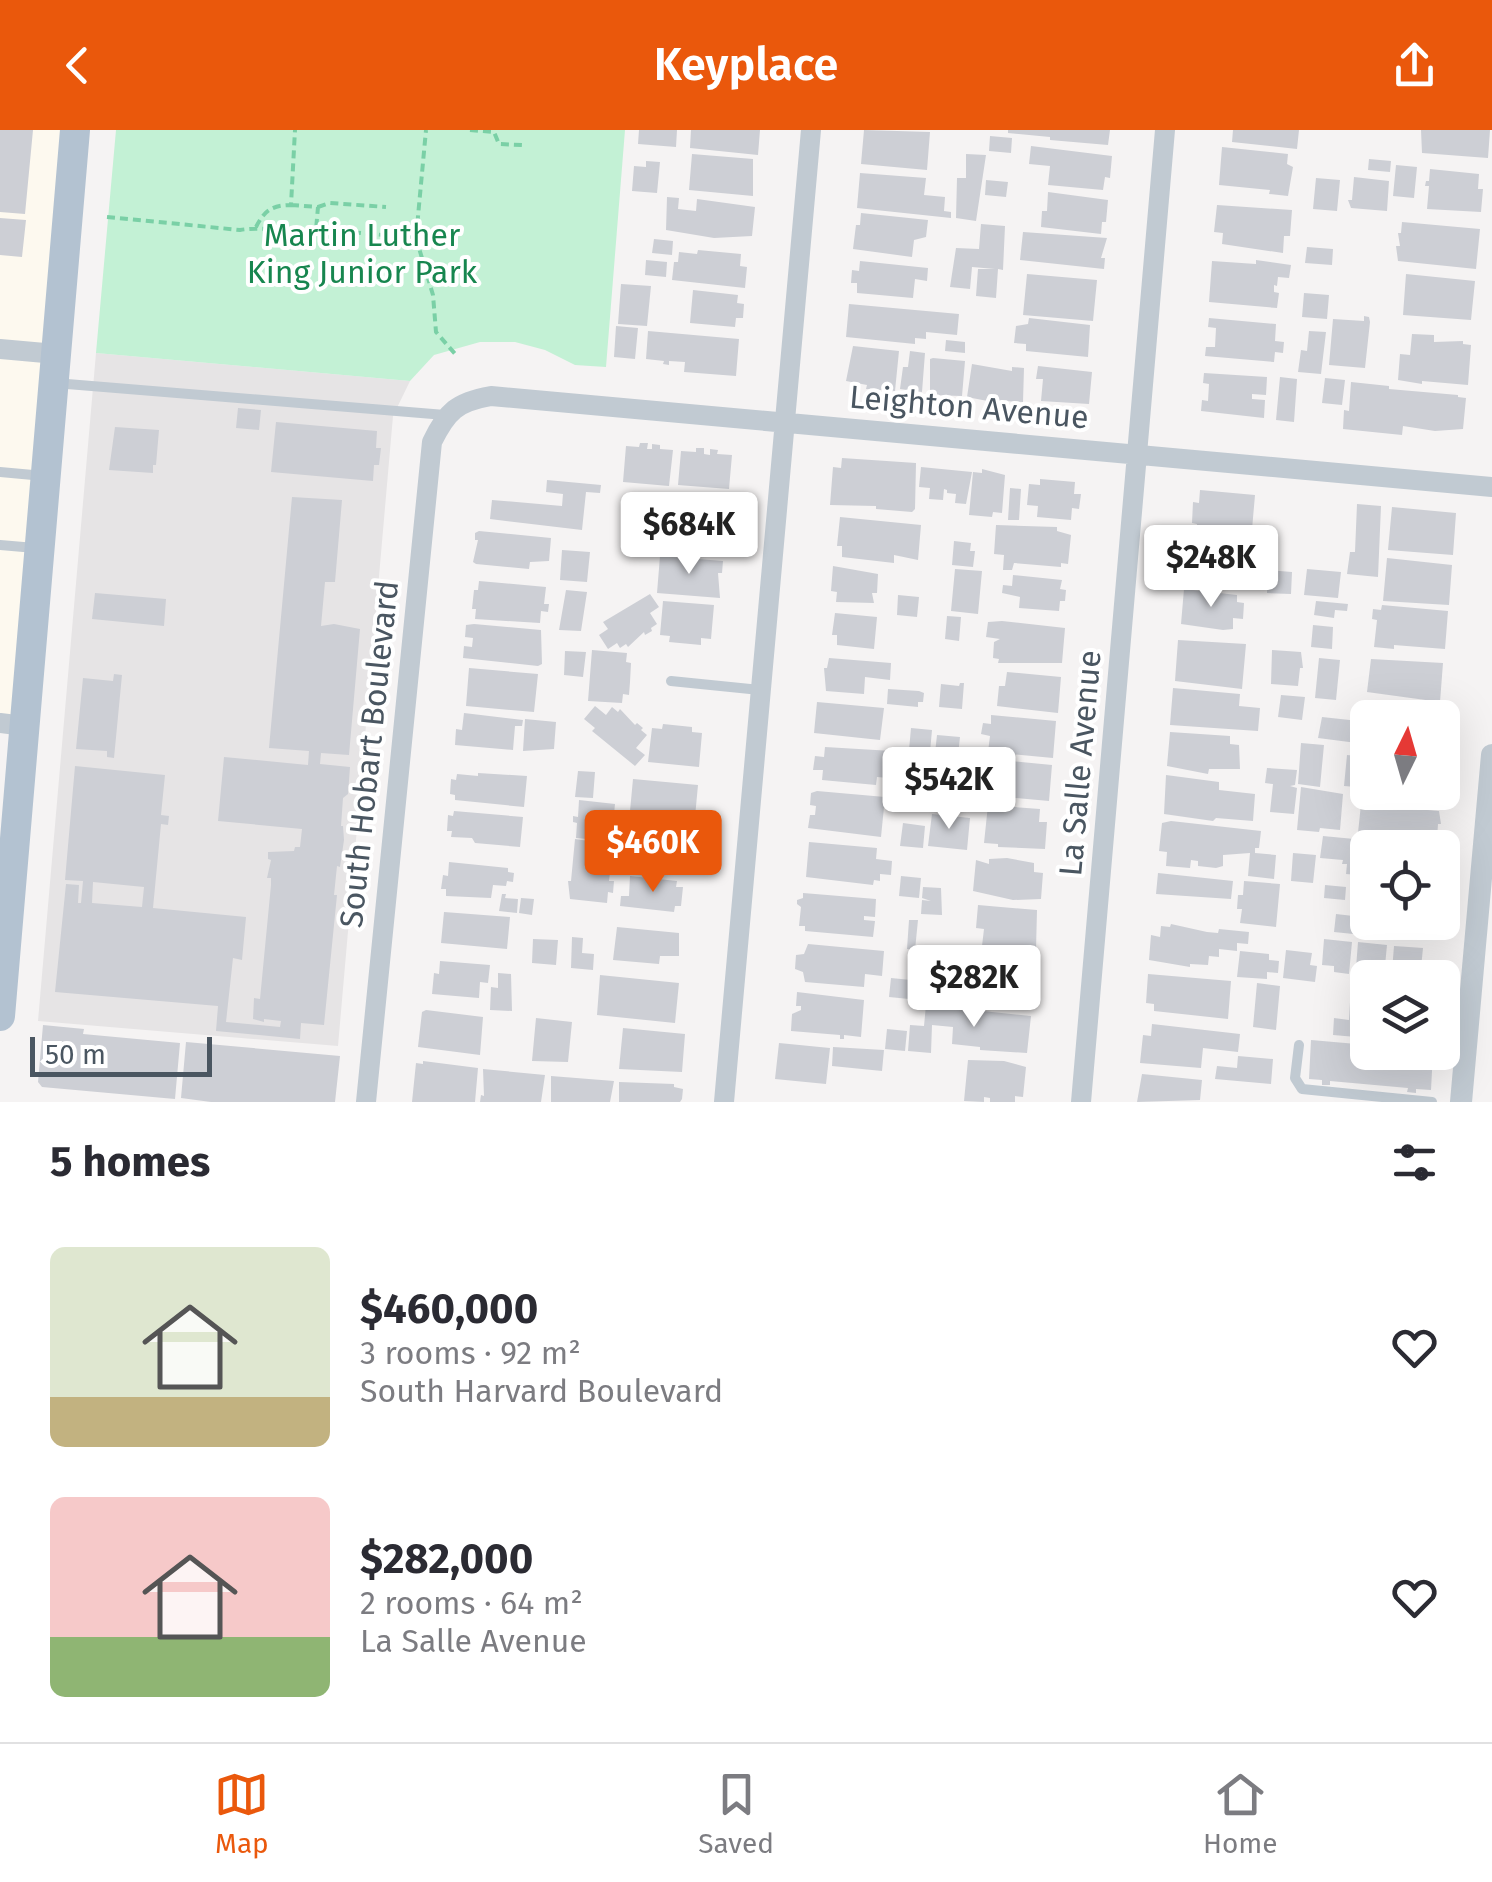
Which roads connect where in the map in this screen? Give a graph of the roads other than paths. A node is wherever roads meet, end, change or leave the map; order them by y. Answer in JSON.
{"nodes":[{"id":1,"x":75,"y":130,"type":"edge"},
{"id":2,"x":811,"y":130,"type":"edge"},
{"id":3,"x":1164,"y":130,"type":"edge"},
{"id":4,"x":0,"y":350,"type":"edge"},
{"id":5,"x":55,"y":368,"type":"junction"},
{"id":6,"x":445,"y":415,"type":"junction"},
{"id":7,"x":785,"y":421,"type":"junction"},
{"id":8,"x":1136,"y":452,"type":"junction"},
{"id":9,"x":0,"y":472,"type":"edge"},
{"id":10,"x":47,"y":477,"type":"junction"},
{"id":11,"x":1492,"y":488,"type":"edge"},
{"id":12,"x":0,"y":544,"type":"edge"},
{"id":13,"x":40,"y":549,"type":"junction"},
{"id":14,"x":671,"y":680,"type":"dead end"},
{"id":15,"x":760,"y":690,"type":"junction"},
{"id":16,"x":12,"y":724,"type":"edge"},
{"id":17,"x":1492,"y":754,"type":"edge"},
{"id":18,"x":1491,"y":771,"type":"edge"},
{"id":19,"x":0,"y":1016,"type":"edge"},
{"id":20,"x":1299,"y":1046,"type":"dead end"},
{"id":21,"x":366,"y":1102,"type":"edge"},
{"id":22,"x":724,"y":1102,"type":"edge"},
{"id":23,"x":1081,"y":1102,"type":"edge"},
{"id":24,"x":1432,"y":1102,"type":"edge"},
{"id":25,"x":1461,"y":1102,"type":"edge"}],
"edges":[{"from":1,"to":5,"type":"main road"},
{"from":2,"to":7,"type":"street"},
{"from":3,"to":8,"type":"street","name":"La Salle Avenue"},
{"from":4,"to":5,"type":"street"},
{"from":5,"to":6,"type":"lane"},
{"from":5,"to":10,"type":"main road"},
{"from":6,"to":7,"type":"street","name":"Leighton Avenue"},
{"from":6,"to":21,"type":"street","name":"South Hobart Boulevard"},
{"from":7,"to":8,"type":"street","name":"Leighton Avenue"},
{"from":7,"to":15,"type":"street"},
{"from":8,"to":11,"type":"street","name":"Leighton Avenue"},
{"from":8,"to":23,"type":"street","name":"La Salle Avenue"},
{"from":9,"to":10,"type":"lane"},
{"from":10,"to":13,"type":"main road"},
{"from":12,"to":13,"type":"lane"},
{"from":13,"to":16,"type":"main road"},
{"from":14,"to":15,"type":"lane"},
{"from":15,"to":22,"type":"street"},
{"from":16,"to":19,"type":"main road"},
{"from":17,"to":18,"type":"street"},
{"from":18,"to":25,"type":"street"},
{"from":20,"to":24,"type":"lane"}]}
